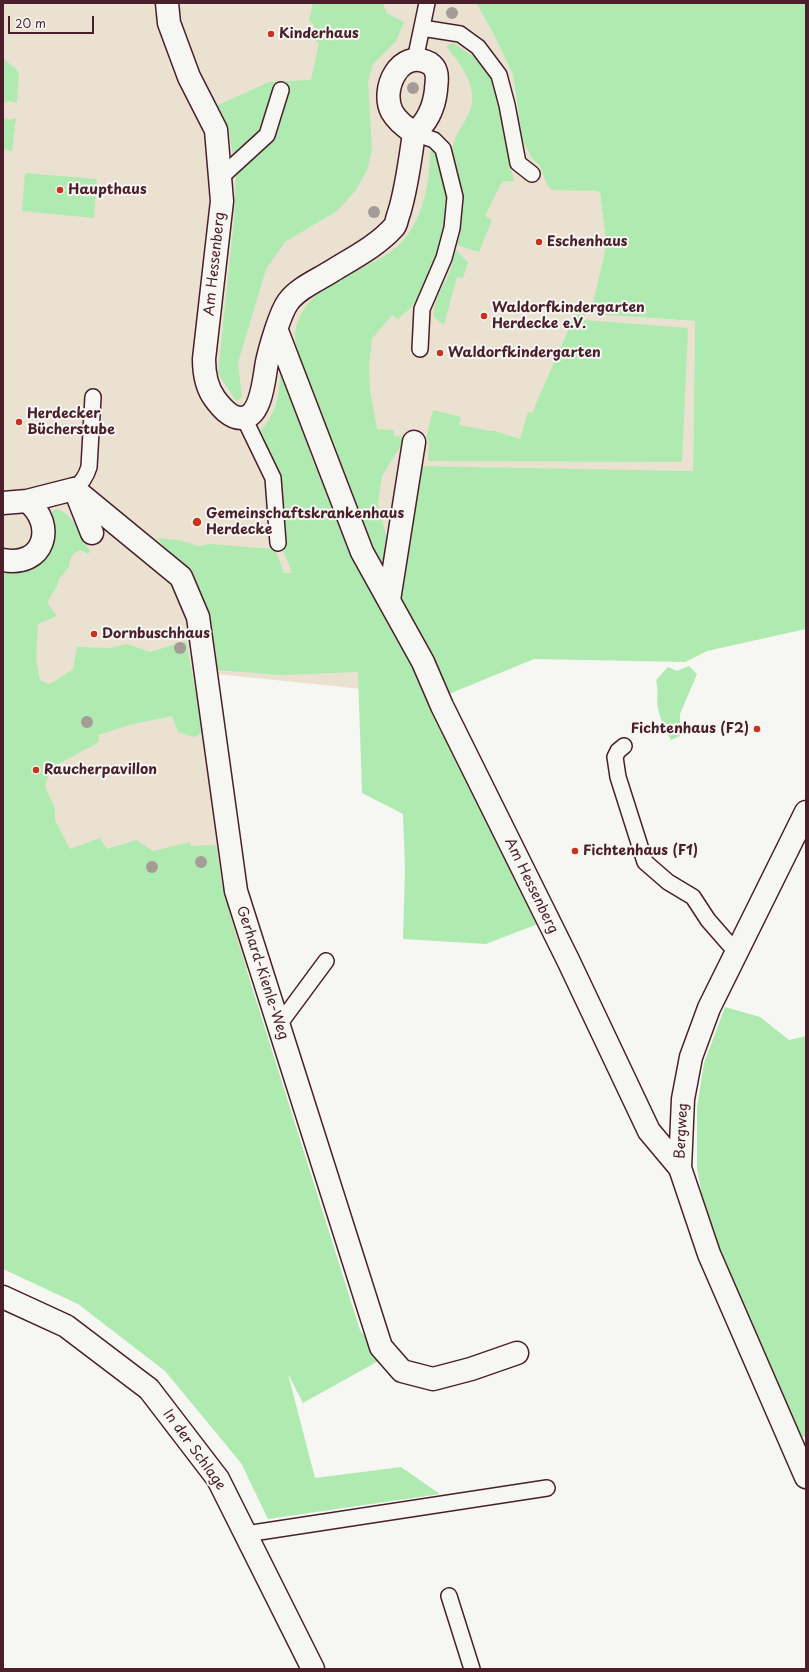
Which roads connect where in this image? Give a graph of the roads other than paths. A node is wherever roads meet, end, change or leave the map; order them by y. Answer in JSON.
{"nodes":[{"id":1,"x":167,"y":3,"type":"edge"},
{"id":2,"x":427,"y":3,"type":"edge"},
{"id":3,"x":422,"y":28,"type":"junction"},
{"id":4,"x":415,"y":60,"type":"junction"},
{"id":5,"x":281,"y":90,"type":"dead end"},
{"id":6,"x":414,"y":133,"type":"junction"},
{"id":7,"x":532,"y":174,"type":"dead end"},
{"id":8,"x":220,"y":178,"type":"junction"},
{"id":9,"x":277,"y":331,"type":"junction"},
{"id":10,"x":420,"y":349,"type":"dead end"},
{"id":11,"x":92,"y":396,"type":"dead end"},
{"id":12,"x":244,"y":418,"type":"junction"},
{"id":13,"x":414,"y":442,"type":"dead end"},
{"id":14,"x":74,"y":489,"type":"junction"},
{"id":15,"x":27,"y":501,"type":"junction"},
{"id":16,"x":3,"y":503,"type":"edge"},
{"id":17,"x":92,"y":533,"type":"dead end"},
{"id":18,"x":278,"y":543,"type":"dead end"},
{"id":19,"x":3,"y":560,"type":"edge"},
{"id":20,"x":389,"y":600,"type":"junction"},
{"id":21,"x":624,"y":746,"type":"dead end"},
{"id":22,"x":806,"y":812,"type":"edge"},
{"id":23,"x":736,"y":952,"type":"junction"},
{"id":24,"x":326,"y":961,"type":"dead end"},
{"id":25,"x":278,"y":1026,"type":"junction"},
{"id":26,"x":680,"y":1168,"type":"junction"},
{"id":27,"x":3,"y":1297,"type":"edge"},
{"id":28,"x":517,"y":1353,"type":"dead end"},
{"id":29,"x":804,"y":1465,"type":"edge"},
{"id":30,"x":547,"y":1488,"type":"dead end"},
{"id":31,"x":246,"y":1534,"type":"junction"},
{"id":32,"x":449,"y":1596,"type":"dead end"},
{"id":33,"x":313,"y":1669,"type":"edge"},
{"id":34,"x":472,"y":1669,"type":"edge"}],
"edges":[{"from":1,"to":8,"type":"street","name":"Am Hessenberg"},
{"from":2,"to":3,"type":"lane"},
{"from":3,"to":4,"type":"lane"},
{"from":3,"to":7,"type":"lane"},
{"from":4,"to":6,"type":"street"},
{"from":4,"to":6,"type":"street"},
{"from":5,"to":8,"type":"lane"},
{"from":6,"to":9,"type":"street"},
{"from":6,"to":10,"type":"lane"},
{"from":8,"to":12,"type":"street","name":"Am Hessenberg"},
{"from":9,"to":12,"type":"street"},
{"from":9,"to":20,"type":"street","name":"Am Hessenberg"},
{"from":11,"to":14,"type":"lane"},
{"from":12,"to":18,"type":"lane"},
{"from":13,"to":20,"type":"street"},
{"from":14,"to":15,"type":"street"},
{"from":14,"to":17,"type":"street"},
{"from":14,"to":25,"type":"street","name":"Gerhard-Kienle-Weg"},
{"from":15,"to":16,"type":"street"},
{"from":15,"to":19,"type":"street"},
{"from":20,"to":26,"type":"street","name":"Am Hessenberg"},
{"from":21,"to":23,"type":"lane"},
{"from":22,"to":23,"type":"street","name":"Bergweg"},
{"from":23,"to":26,"type":"street","name":"Bergweg"},
{"from":24,"to":25,"type":"lane"},
{"from":25,"to":28,"type":"street","name":"Gerhard-Kienle-Weg"},
{"from":26,"to":29,"type":"street","name":"Bergweg"},
{"from":27,"to":31,"type":"street","name":"In der Schlage"},
{"from":30,"to":31,"type":"lane"},
{"from":31,"to":33,"type":"street","name":"In der Schlage"},
{"from":32,"to":34,"type":"lane"}]}
